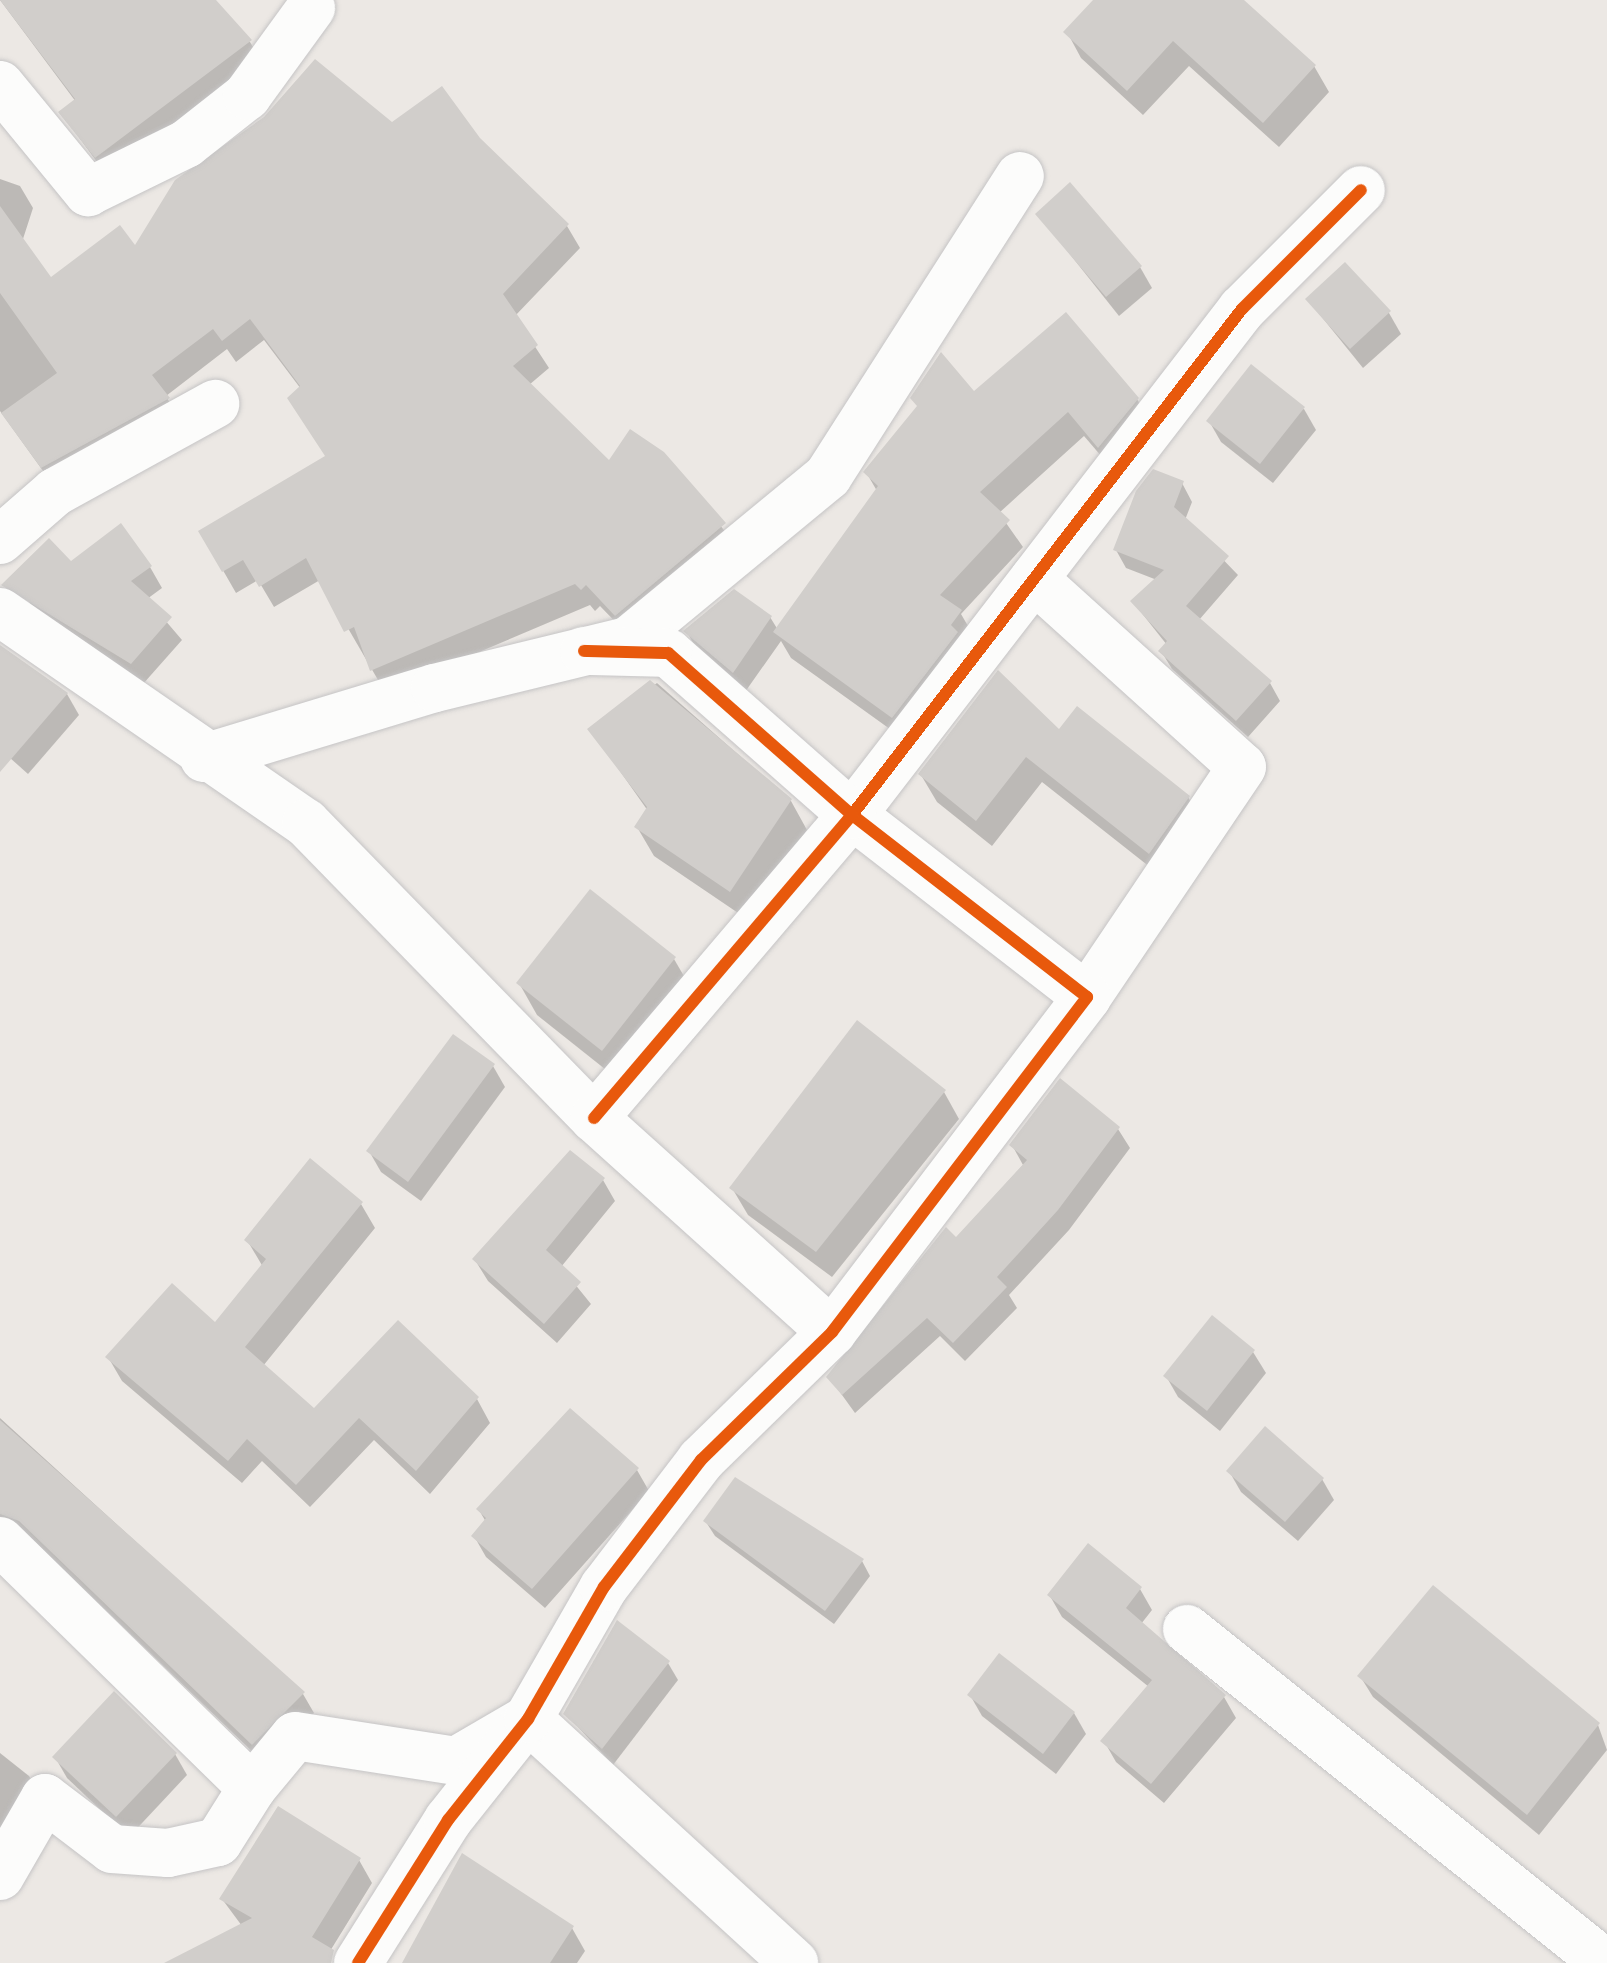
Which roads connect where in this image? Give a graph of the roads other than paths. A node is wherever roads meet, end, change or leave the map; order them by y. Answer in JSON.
{"nodes":[{"id":1,"x":310,"y":8,"type":"dead end"},
{"id":2,"x":0,"y":86,"type":"edge"},
{"id":3,"x":1020,"y":176,"type":"dead end"},
{"id":4,"x":1361,"y":190,"type":"dead end"},
{"id":5,"x":216,"y":404,"type":"dead end"},
{"id":6,"x":0,"y":540,"type":"edge"},
{"id":7,"x":1034,"y":579,"type":"junction"},
{"id":8,"x":0,"y":612,"type":"edge"},
{"id":9,"x":584,"y":652,"type":"junction"},
{"id":10,"x":204,"y":758,"type":"junction"},
{"id":11,"x":852,"y":815,"type":"junction"},
{"id":12,"x":1086,"y":998,"type":"junction"},
{"id":13,"x":594,"y":1118,"type":"junction"},
{"id":14,"x":832,"y":1332,"type":"junction"},
{"id":15,"x":0,"y":1541,"type":"edge"},
{"id":16,"x":1187,"y":1629,"type":"dead end"},
{"id":17,"x":528,"y":1719,"type":"junction"},
{"id":18,"x":252,"y":1788,"type":"junction"},
{"id":19,"x":0,"y":1876,"type":"edge"},
{"id":20,"x":358,"y":1963,"type":"edge"},
{"id":21,"x":794,"y":1963,"type":"edge"},
{"id":22,"x":1606,"y":1963,"type":"edge"}],
"edges":[{"from":1,"to":2,"type":"street"},
{"from":3,"to":9,"type":"street"},
{"from":4,"to":7,"type":"street"},
{"from":5,"to":6,"type":"street"},
{"from":7,"to":11,"type":"street"},
{"from":7,"to":12,"type":"street"},
{"from":8,"to":10,"type":"street"},
{"from":9,"to":10,"type":"street"},
{"from":9,"to":11,"type":"street"},
{"from":10,"to":13,"type":"street"},
{"from":11,"to":12,"type":"street"},
{"from":11,"to":13,"type":"street"},
{"from":12,"to":14,"type":"street"},
{"from":13,"to":14,"type":"street"},
{"from":14,"to":17,"type":"street"},
{"from":15,"to":18,"type":"street"},
{"from":16,"to":22,"type":"street"},
{"from":17,"to":18,"type":"street"},
{"from":17,"to":20,"type":"street"},
{"from":17,"to":21,"type":"street"},
{"from":18,"to":19,"type":"street"}]}
